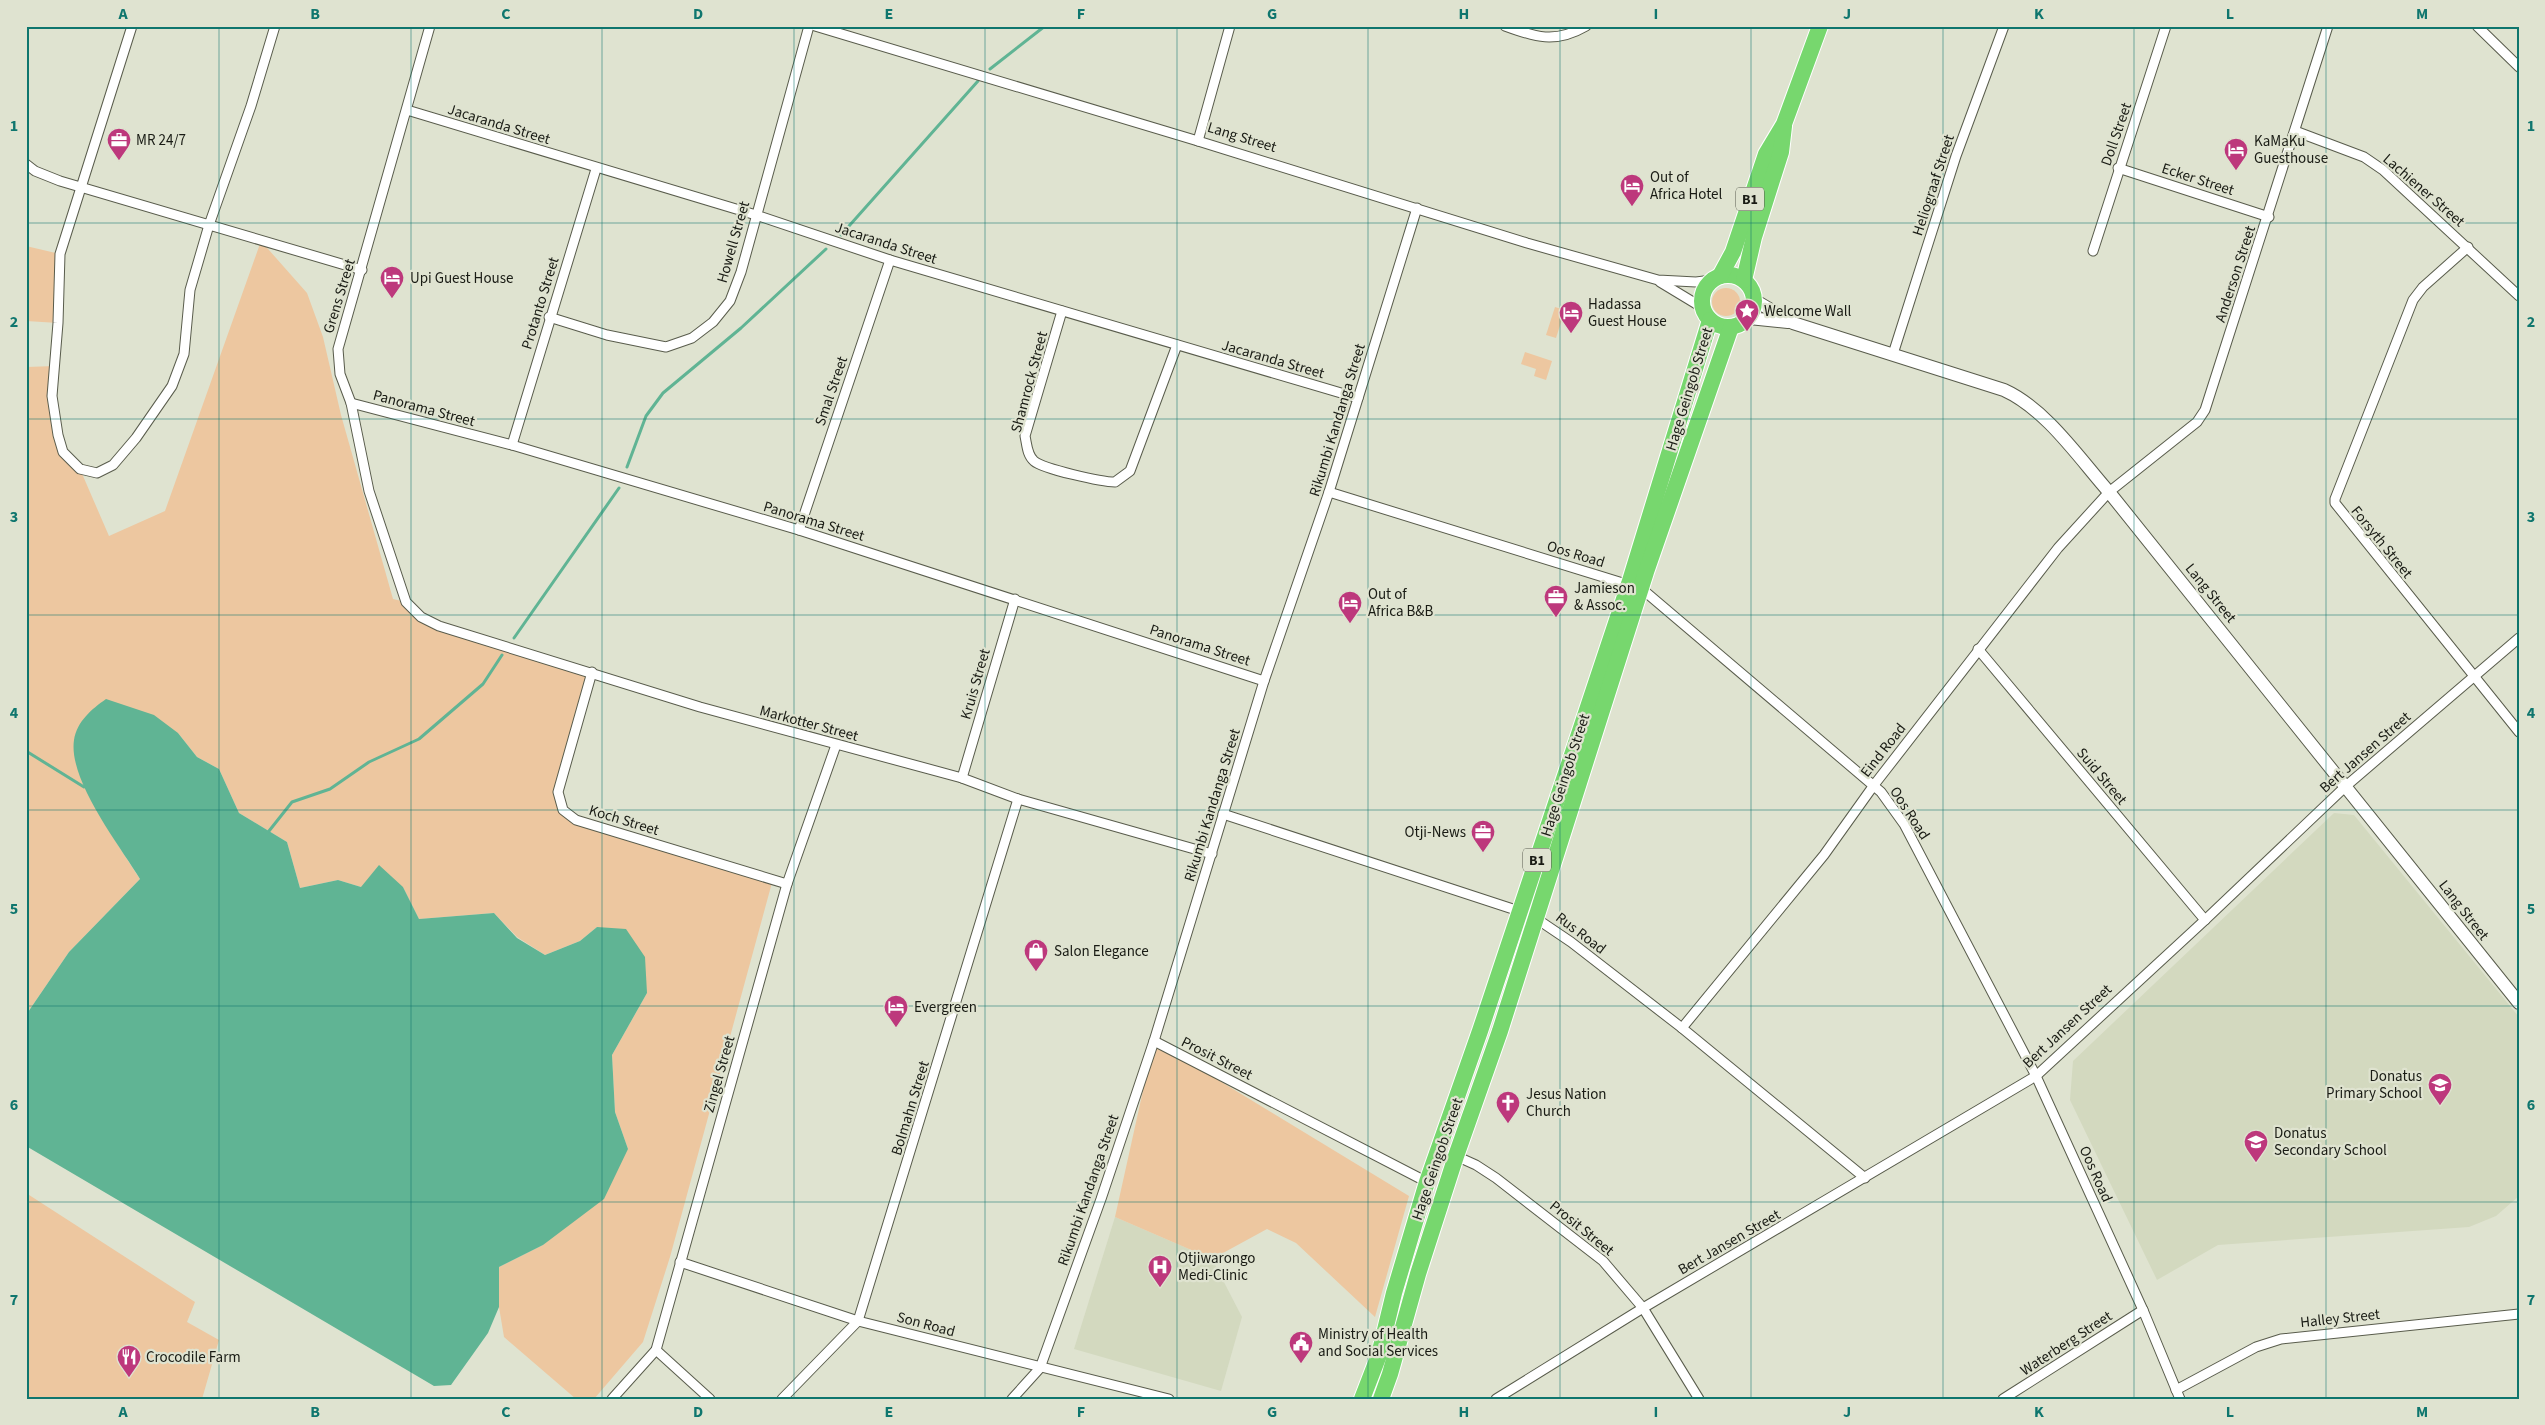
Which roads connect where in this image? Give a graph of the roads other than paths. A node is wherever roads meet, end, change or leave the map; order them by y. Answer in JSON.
{"nodes":[{"id":1,"x":132,"y":26,"type":"edge"},
{"id":2,"x":274,"y":26,"type":"edge"},
{"id":3,"x":430,"y":26,"type":"edge"},
{"id":4,"x":809,"y":26,"type":"edge"},
{"id":5,"x":815,"y":26,"type":"edge"},
{"id":6,"x":1230,"y":26,"type":"edge"},
{"id":7,"x":1505,"y":26,"type":"edge"},
{"id":8,"x":1586,"y":26,"type":"edge"},
{"id":9,"x":1820,"y":26,"type":"edge"},
{"id":10,"x":2004,"y":26,"type":"edge"},
{"id":11,"x":2166,"y":26,"type":"edge"},
{"id":12,"x":2328,"y":26,"type":"edge"},
{"id":13,"x":2477,"y":26,"type":"edge"},
{"id":14,"x":2519,"y":67,"type":"edge"},
{"id":15,"x":407,"y":110,"type":"junction"},
{"id":16,"x":1784,"y":124,"type":"junction"},
{"id":17,"x":2295,"y":131,"type":"junction"},
{"id":18,"x":1198,"y":141,"type":"junction"},
{"id":19,"x":26,"y":164,"type":"edge"},
{"id":20,"x":2118,"y":168,"type":"junction"},
{"id":21,"x":596,"y":169,"type":"junction"},
{"id":22,"x":82,"y":186,"type":"junction"},
{"id":23,"x":1417,"y":208,"type":"junction"},
{"id":24,"x":756,"y":215,"type":"junction"},
{"id":25,"x":2268,"y":216,"type":"junction"},
{"id":26,"x":209,"y":225,"type":"junction"},
{"id":27,"x":2468,"y":247,"type":"junction"},
{"id":28,"x":2093,"y":251,"type":"dead end"},
{"id":29,"x":890,"y":260,"type":"junction"},
{"id":30,"x":362,"y":270,"type":"junction"},
{"id":31,"x":1716,"y":278,"type":"junction"},
{"id":32,"x":1658,"y":280,"type":"junction"},
{"id":33,"x":1744,"y":280,"type":"junction"},
{"id":34,"x":2519,"y":296,"type":"edge"},
{"id":35,"x":1754,"y":300,"type":"junction"},
{"id":36,"x":1062,"y":310,"type":"junction"},
{"id":37,"x":1706,"y":314,"type":"junction"},
{"id":38,"x":549,"y":317,"type":"junction"},
{"id":39,"x":1749,"y":318,"type":"junction"},
{"id":40,"x":1793,"y":323,"type":"junction"},
{"id":41,"x":1731,"y":327,"type":"junction"},
{"id":42,"x":1177,"y":345,"type":"junction"},
{"id":43,"x":1893,"y":354,"type":"junction"},
{"id":44,"x":1358,"y":398,"type":"junction"},
{"id":45,"x":352,"y":403,"type":"junction"},
{"id":46,"x":512,"y":445,"type":"junction"},
{"id":47,"x":1329,"y":492,"type":"junction"},
{"id":48,"x":2109,"y":492,"type":"junction"},
{"id":49,"x":799,"y":530,"type":"junction"},
{"id":50,"x":1635,"y":586,"type":"junction"},
{"id":51,"x":1015,"y":598,"type":"junction"},
{"id":52,"x":406,"y":602,"type":"joint"},
{"id":53,"x":2519,"y":638,"type":"edge"},
{"id":54,"x":1978,"y":649,"type":"junction"},
{"id":55,"x":592,"y":672,"type":"junction"},
{"id":56,"x":2472,"y":677,"type":"junction"},
{"id":57,"x":1264,"y":680,"type":"junction"},
{"id":58,"x":2519,"y":732,"type":"edge"},
{"id":59,"x":836,"y":744,"type":"junction"},
{"id":60,"x":962,"y":778,"type":"junction"},
{"id":61,"x":1874,"y":785,"type":"junction"},
{"id":62,"x":2346,"y":786,"type":"junction"},
{"id":63,"x":1018,"y":798,"type":"junction"},
{"id":64,"x":1223,"y":814,"type":"junction"},
{"id":65,"x":1212,"y":854,"type":"junction"},
{"id":66,"x":787,"y":884,"type":"junction"},
{"id":67,"x":1520,"y":912,"type":"junction"},
{"id":68,"x":1537,"y":918,"type":"junction"},
{"id":69,"x":2205,"y":920,"type":"junction"},
{"id":70,"x":2519,"y":1003,"type":"edge"},
{"id":71,"x":1682,"y":1028,"type":"junction"},
{"id":72,"x":1154,"y":1041,"type":"junction"},
{"id":73,"x":2036,"y":1076,"type":"junction"},
{"id":74,"x":1456,"y":1156,"type":"junction"},
{"id":75,"x":1866,"y":1178,"type":"junction"},
{"id":76,"x":1427,"y":1182,"type":"junction"},
{"id":77,"x":680,"y":1262,"type":"junction"},
{"id":78,"x":1644,"y":1308,"type":"junction"},
{"id":79,"x":2143,"y":1310,"type":"junction"},
{"id":80,"x":2519,"y":1314,"type":"edge"},
{"id":81,"x":858,"y":1321,"type":"junction"},
{"id":82,"x":656,"y":1350,"type":"junction"},
{"id":83,"x":1040,"y":1368,"type":"junction"},
{"id":84,"x":2176,"y":1390,"type":"junction"},
{"id":85,"x":612,"y":1399,"type":"edge"},
{"id":86,"x":710,"y":1399,"type":"edge"},
{"id":87,"x":782,"y":1399,"type":"edge"},
{"id":88,"x":1012,"y":1399,"type":"edge"},
{"id":89,"x":1169,"y":1399,"type":"edge"},
{"id":90,"x":1362,"y":1399,"type":"edge"},
{"id":91,"x":1381,"y":1399,"type":"edge"},
{"id":92,"x":1496,"y":1399,"type":"edge"},
{"id":93,"x":1699,"y":1399,"type":"edge"},
{"id":94,"x":2003,"y":1399,"type":"edge"},
{"id":95,"x":2180,"y":1399,"type":"edge"}],
"edges":[{"from":1,"to":22,"type":"street"},
{"from":2,"to":26,"type":"street"},
{"from":3,"to":15,"type":"street","name":"Grens Street"},
{"from":4,"to":24,"type":"street","name":"Howell Street"},
{"from":5,"to":18,"type":"street","name":"Lang Street"},
{"from":6,"to":18,"type":"street"},
{"from":7,"to":8,"type":"street"},
{"from":9,"to":16,"type":"highway","number":"B1"},
{"from":10,"to":43,"type":"street","name":"Heliograaf Street"},
{"from":11,"to":20,"type":"street","name":"Doll Street"},
{"from":12,"to":17,"type":"street","name":"Anderson Street"},
{"from":13,"to":14,"type":"street"},
{"from":15,"to":21,"type":"street","name":"Jacaranda Street"},
{"from":15,"to":30,"type":"street","name":"Grens Street"},
{"from":16,"to":31,"type":"highway","number":"B1"},
{"from":16,"to":33,"type":"highway","number":"B1"},
{"from":17,"to":25,"type":"street","name":"Anderson Street"},
{"from":17,"to":27,"type":"street","name":"Lachiener Street"},
{"from":18,"to":23,"type":"street","name":"Lang Street"},
{"from":19,"to":22,"type":"street"},
{"from":20,"to":25,"type":"street","name":"Ecker Street"},
{"from":20,"to":28,"type":"street","name":"Doll Street"},
{"from":21,"to":24,"type":"street","name":"Jacaranda Street"},
{"from":21,"to":38,"type":"street","name":"Protanto Street"},
{"from":22,"to":26,"type":"street"},
{"from":22,"to":26,"type":"street"},
{"from":23,"to":32,"type":"street","name":"Lang Street"},
{"from":23,"to":44,"type":"street","name":"Rikumbi Kandanga Street"},
{"from":24,"to":29,"type":"street","name":"Jacaranda Street"},
{"from":24,"to":38,"type":"street","name":"Howell Street"},
{"from":25,"to":48,"type":"street","name":"Anderson Street"},
{"from":26,"to":30,"type":"street"},
{"from":27,"to":34,"type":"street","name":"Lachiener Street"},
{"from":27,"to":56,"type":"street","name":"Forsyth Street"},
{"from":29,"to":36,"type":"street","name":"Jacaranda Street"},
{"from":29,"to":49,"type":"street","name":"Smal Street"},
{"from":30,"to":45,"type":"street","name":"Grens Street"},
{"from":31,"to":32,"type":"street","name":"Lang Street"},
{"from":31,"to":33,"type":"highway"},
{"from":31,"to":37,"type":"highway","name":"Hage Geingob Street","number":"B1"},
{"from":32,"to":37,"type":"street","name":"Lang Street"},
{"from":33,"to":35,"type":"highway"},
{"from":35,"to":39,"type":"highway"},
{"from":35,"to":40,"type":"street","name":"Lang Street"},
{"from":36,"to":42,"type":"street","name":"Jacaranda Street"},
{"from":36,"to":42,"type":"street","name":"Shamrock Street"},
{"from":37,"to":41,"type":"highway","name":"Hage Geingob Street"},
{"from":37,"to":50,"type":"highway","name":"Hage Geingob Street","number":"B1"},
{"from":38,"to":46,"type":"street","name":"Protanto Street"},
{"from":39,"to":40,"type":"street","name":"Lang Street"},
{"from":39,"to":41,"type":"highway","name":"Hage Geingob Street"},
{"from":40,"to":43,"type":"street","name":"Lang Street"},
{"from":41,"to":50,"type":"highway","name":"Hage Geingob Street","number":"B1"},
{"from":42,"to":44,"type":"street","name":"Jacaranda Street"},
{"from":43,"to":48,"type":"street","name":"Lang Street"},
{"from":44,"to":47,"type":"street","name":"Rikumbi Kandanga Street"},
{"from":45,"to":46,"type":"street","name":"Panorama Street"},
{"from":45,"to":52,"type":"street","name":"Grens Street"},
{"from":46,"to":49,"type":"street","name":"Panorama Street"},
{"from":47,"to":50,"type":"street","name":"Oos Road"},
{"from":47,"to":57,"type":"street","name":"Rikumbi Kandanga Street"},
{"from":48,"to":54,"type":"street","name":"Eind Road"},
{"from":48,"to":62,"type":"street","name":"Lang Street"},
{"from":49,"to":51,"type":"street","name":"Panorama Street"},
{"from":50,"to":61,"type":"street","name":"Oos Road"},
{"from":50,"to":67,"type":"highway","name":"Hage Geingob Street","number":"B1"},
{"from":50,"to":68,"type":"highway","name":"Hage Geingob Street","number":"B1"},
{"from":51,"to":57,"type":"street","name":"Panorama Street"},
{"from":51,"to":60,"type":"street","name":"Kruis Street"},
{"from":52,"to":55,"type":"street","name":"Markotter Street"},
{"from":53,"to":56,"type":"street","name":"Bert Jansen Street"},
{"from":54,"to":61,"type":"street","name":"Eind Road"},
{"from":54,"to":69,"type":"street","name":"Suid Street"},
{"from":55,"to":59,"type":"street","name":"Markotter Street"},
{"from":55,"to":66,"type":"street","name":"Koch Street"},
{"from":56,"to":58,"type":"street","name":"Forsyth Street"},
{"from":56,"to":62,"type":"street","name":"Bert Jansen Street"},
{"from":57,"to":64,"type":"street","name":"Rikumbi Kandanga Street"},
{"from":59,"to":60,"type":"street","name":"Markotter Street"},
{"from":59,"to":66,"type":"street","name":"Zingel Street"},
{"from":60,"to":63,"type":"street","name":"Markotter Street"},
{"from":61,"to":71,"type":"street","name":"Eind Road"},
{"from":61,"to":73,"type":"street","name":"Oos Road"},
{"from":62,"to":69,"type":"street","name":"Bert Jansen Street"},
{"from":62,"to":70,"type":"street","name":"Lang Street"},
{"from":63,"to":65,"type":"street","name":"Markotter Street"},
{"from":63,"to":81,"type":"street","name":"Bolmahn Street"},
{"from":64,"to":65,"type":"street","name":"Rikumbi Kandanga Street"},
{"from":64,"to":67,"type":"street","name":"Rus Road"},
{"from":65,"to":72,"type":"street","name":"Rikumbi Kandanga Street"},
{"from":66,"to":77,"type":"street","name":"Zingel Street"},
{"from":67,"to":68,"type":"street","name":"Rus Road"},
{"from":67,"to":76,"type":"highway","name":"Hage Geingob Street","number":"B1"},
{"from":68,"to":71,"type":"street","name":"Rus Road"},
{"from":68,"to":74,"type":"highway","name":"Hage Geingob Street","number":"B1"},
{"from":69,"to":73,"type":"street","name":"Bert Jansen Street"},
{"from":71,"to":75,"type":"street","name":"Rus Road"},
{"from":72,"to":76,"type":"street","name":"Prosit Street"},
{"from":72,"to":83,"type":"street","name":"Rikumbi Kandanga Street"},
{"from":73,"to":75,"type":"street","name":"Bert Jansen Street"},
{"from":73,"to":79,"type":"street","name":"Oos Road"},
{"from":74,"to":78,"type":"street","name":"Prosit Street"},
{"from":74,"to":91,"type":"highway","name":"Hage Geingob Street","number":"B1"},
{"from":75,"to":78,"type":"street","name":"Bert Jansen Street"},
{"from":76,"to":90,"type":"highway","name":"Hage Geingob Street","number":"B1"},
{"from":77,"to":81,"type":"street","name":"Son Road"},
{"from":77,"to":82,"type":"street","name":"Zingel Street"},
{"from":78,"to":92,"type":"street","name":"Bert Jansen Street"},
{"from":78,"to":93,"type":"street","name":"Prosit Street"},
{"from":79,"to":84,"type":"street","name":"Oos Road"},
{"from":79,"to":94,"type":"street","name":"Waterberg Street"},
{"from":80,"to":84,"type":"street","name":"Halley Street"},
{"from":81,"to":83,"type":"street","name":"Son Road"},
{"from":81,"to":87,"type":"street","name":"Bolmahn Street"},
{"from":82,"to":85,"type":"street","name":"Zingel Street"},
{"from":82,"to":86,"type":"street"},
{"from":83,"to":88,"type":"street","name":"Rikumbi Kandanga Street"},
{"from":83,"to":89,"type":"street","name":"Son Road"},
{"from":84,"to":95,"type":"street","name":"Oos Road"}]}
